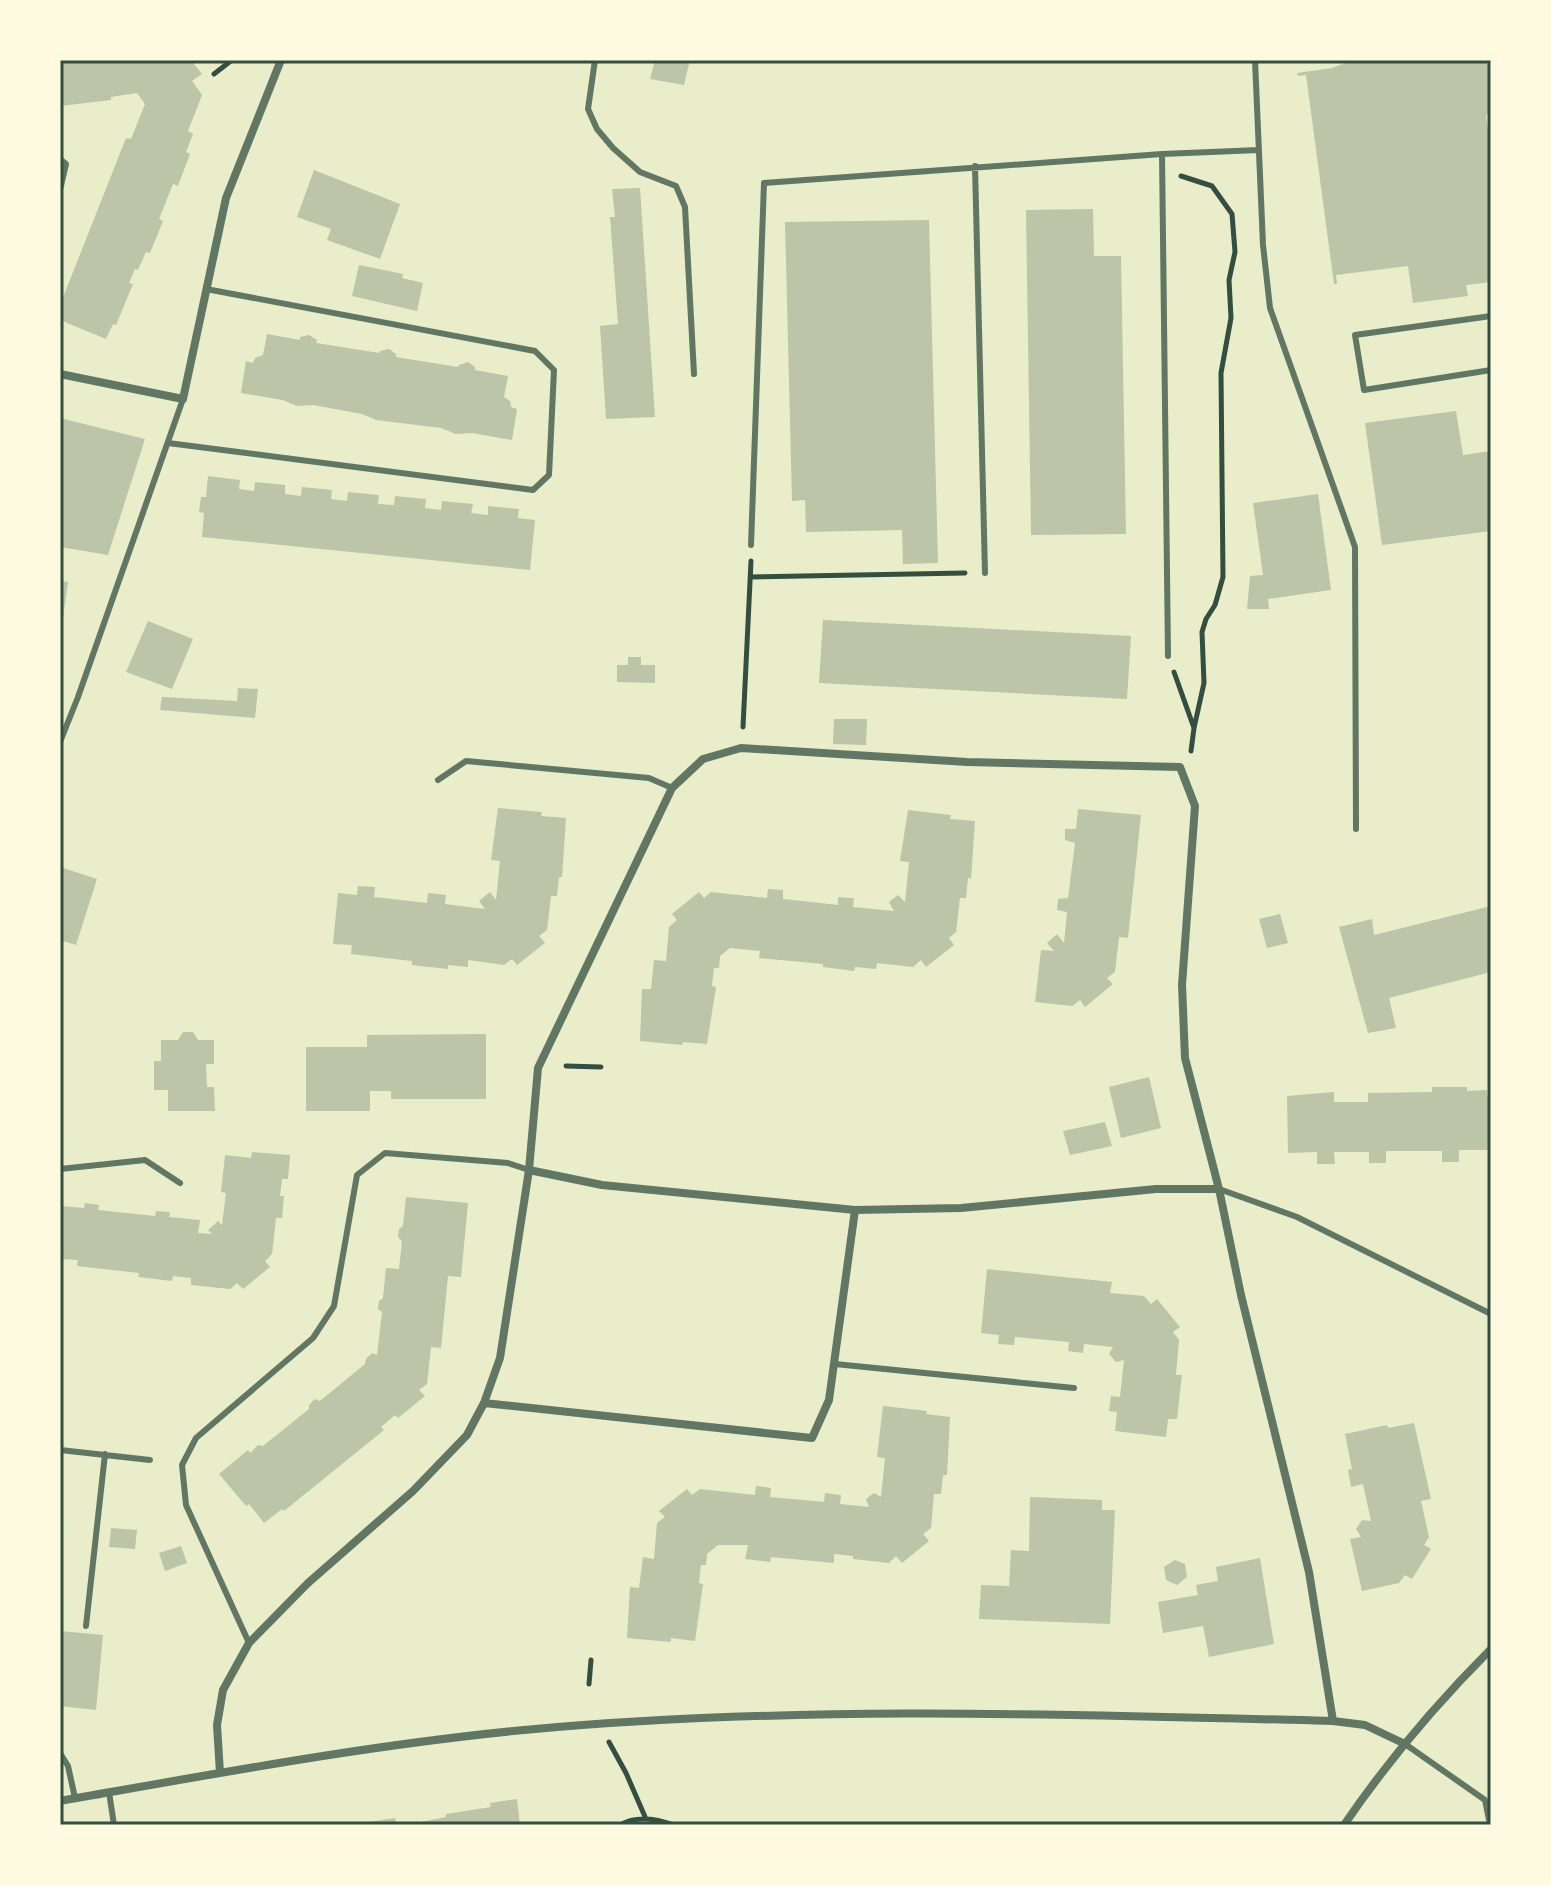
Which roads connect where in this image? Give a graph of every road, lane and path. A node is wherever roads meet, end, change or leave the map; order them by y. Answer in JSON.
{"nodes":[{"id":1,"x":232,"y":60,"type":"edge"},
{"id":2,"x":281,"y":60,"type":"edge"},
{"id":3,"x":595,"y":60,"type":"edge"},
{"id":4,"x":1255,"y":60,"type":"edge"},
{"id":5,"x":214,"y":74,"type":"dead end"},
{"id":6,"x":1259,"y":150,"type":"junction"},
{"id":7,"x":1162,"y":154,"type":"junction"},
{"id":8,"x":60,"y":159,"type":"edge"},
{"id":9,"x":975,"y":166,"type":"junction"},
{"id":10,"x":1163,"y":170,"type":"junction"},
{"id":11,"x":60,"y":190,"type":"edge"},
{"id":12,"x":206,"y":289,"type":"junction"},
{"id":13,"x":1491,"y":316,"type":"edge"},
{"id":14,"x":1491,"y":370,"type":"edge"},
{"id":15,"x":60,"y":374,"type":"edge"},
{"id":16,"x":694,"y":374,"type":"dead end"},
{"id":17,"x":183,"y":399,"type":"junction"},
{"id":18,"x":168,"y":443,"type":"junction"},
{"id":19,"x":751,"y":545,"type":"joint"},
{"id":20,"x":985,"y":573,"type":"joint"},
{"id":21,"x":750,"y":577,"type":"junction"},
{"id":22,"x":1168,"y":656,"type":"joint"},
{"id":23,"x":1194,"y":728,"type":"junction"},
{"id":24,"x":60,"y":742,"type":"edge"},
{"id":25,"x":741,"y":748,"type":"junction"},
{"id":26,"x":438,"y":780,"type":"dead end"},
{"id":27,"x":1186,"y":783,"type":"junction"},
{"id":28,"x":672,"y":788,"type":"junction"},
{"id":29,"x":1356,"y":829,"type":"dead end"},
{"id":30,"x":566,"y":1066,"type":"dead end"},
{"id":31,"x":601,"y":1067,"type":"dead end"},
{"id":32,"x":60,"y":1169,"type":"edge"},
{"id":33,"x":529,"y":1170,"type":"junction"},
{"id":34,"x":180,"y":1183,"type":"dead end"},
{"id":35,"x":1219,"y":1189,"type":"junction"},
{"id":36,"x":855,"y":1210,"type":"junction"},
{"id":37,"x":1491,"y":1314,"type":"edge"},
{"id":38,"x":835,"y":1364,"type":"junction"},
{"id":39,"x":1074,"y":1388,"type":"dead end"},
{"id":40,"x":484,"y":1403,"type":"junction"},
{"id":41,"x":60,"y":1450,"type":"edge"},
{"id":42,"x":105,"y":1454,"type":"junction"},
{"id":43,"x":150,"y":1460,"type":"dead end"},
{"id":44,"x":86,"y":1626,"type":"dead end"},
{"id":45,"x":249,"y":1643,"type":"junction"},
{"id":46,"x":1491,"y":1649,"type":"edge"},
{"id":47,"x":591,"y":1660,"type":"dead end"},
{"id":48,"x":589,"y":1684,"type":"dead end"},
{"id":49,"x":1333,"y":1721,"type":"junction"},
{"id":50,"x":603,"y":1731,"type":"dead end"},
{"id":51,"x":1405,"y":1744,"type":"junction"},
{"id":52,"x":60,"y":1753,"type":"edge"},
{"id":53,"x":220,"y":1773,"type":"junction"},
{"id":54,"x":109,"y":1792,"type":"junction"},
{"id":55,"x":75,"y":1798,"type":"junction"},
{"id":56,"x":1488,"y":1799,"type":"edge"},
{"id":57,"x":60,"y":1801,"type":"edge"},
{"id":58,"x":646,"y":1819,"type":"junction"},
{"id":59,"x":114,"y":1825,"type":"edge"},
{"id":60,"x":620,"y":1825,"type":"edge"},
{"id":61,"x":674,"y":1825,"type":"edge"},
{"id":62,"x":1344,"y":1825,"type":"edge"},
{"id":63,"x":1490,"y":1825,"type":"edge"}],
"edges":[{"from":1,"to":5,"type":"path"},
{"from":2,"to":12,"type":"street"},
{"from":3,"to":16,"type":"lane"},
{"from":4,"to":6,"type":"lane"},
{"from":6,"to":7,"type":"lane"},
{"from":6,"to":29,"type":"lane"},
{"from":7,"to":9,"type":"lane"},
{"from":7,"to":10,"type":"lane"},
{"from":8,"to":11,"type":"lane"},
{"from":9,"to":19,"type":"lane"},
{"from":9,"to":20,"type":"lane"},
{"from":10,"to":22,"type":"lane"},
{"from":10,"to":23,"type":"path"},
{"from":12,"to":17,"type":"street"},
{"from":12,"to":18,"type":"lane"},
{"from":13,"to":14,"type":"lane"},
{"from":15,"to":17,"type":"street"},
{"from":17,"to":18,"type":"lane"},
{"from":18,"to":24,"type":"lane"},
{"from":19,"to":21,"type":"path"},
{"from":20,"to":21,"type":"path"},
{"from":21,"to":25,"type":"path"},
{"from":22,"to":23,"type":"path"},
{"from":23,"to":27,"type":"path"},
{"from":25,"to":27,"type":"street"},
{"from":25,"to":28,"type":"street"},
{"from":26,"to":28,"type":"lane"},
{"from":27,"to":35,"type":"street"},
{"from":28,"to":33,"type":"street"},
{"from":30,"to":31,"type":"path"},
{"from":32,"to":34,"type":"lane"},
{"from":33,"to":36,"type":"street"},
{"from":33,"to":40,"type":"street"},
{"from":33,"to":45,"type":"lane"},
{"from":35,"to":36,"type":"street"},
{"from":35,"to":37,"type":"lane"},
{"from":35,"to":49,"type":"street"},
{"from":36,"to":38,"type":"street"},
{"from":38,"to":39,"type":"lane"},
{"from":38,"to":40,"type":"street"},
{"from":40,"to":45,"type":"street"},
{"from":41,"to":42,"type":"lane"},
{"from":42,"to":43,"type":"lane"},
{"from":42,"to":44,"type":"lane"},
{"from":45,"to":53,"type":"street"},
{"from":46,"to":51,"type":"street"},
{"from":47,"to":48,"type":"path"},
{"from":49,"to":51,"type":"street"},
{"from":49,"to":53,"type":"street"},
{"from":50,"to":58,"type":"path"},
{"from":51,"to":56,"type":"lane"},
{"from":51,"to":62,"type":"street"},
{"from":52,"to":55,"type":"lane"},
{"from":53,"to":54,"type":"street"},
{"from":54,"to":55,"type":"street"},
{"from":54,"to":59,"type":"lane"},
{"from":55,"to":57,"type":"street"},
{"from":56,"to":63,"type":"lane"},
{"from":58,"to":60,"type":"path"},
{"from":58,"to":61,"type":"path"}]}
